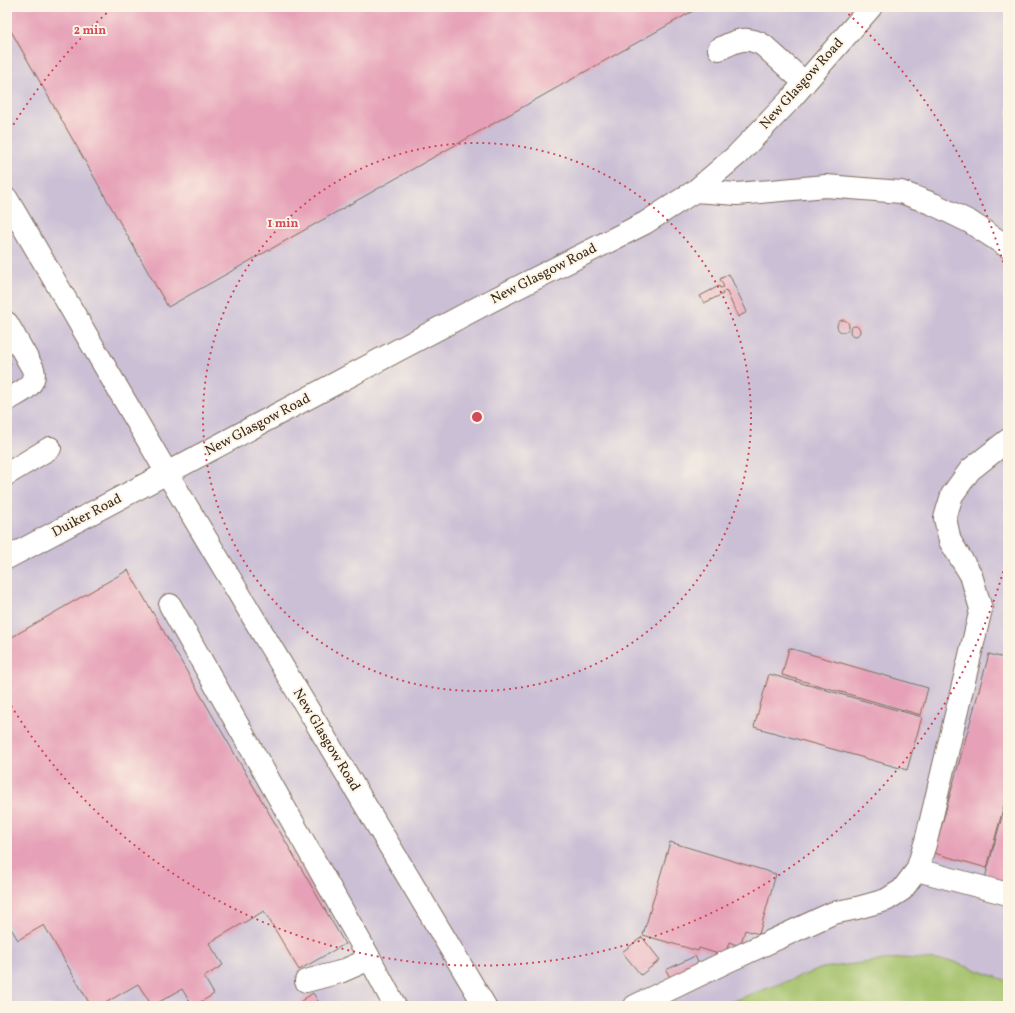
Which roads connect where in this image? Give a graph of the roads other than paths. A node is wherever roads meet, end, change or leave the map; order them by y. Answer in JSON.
{"nodes":[{"id":1,"x":871,"y":7,"type":"edge"},
{"id":2,"x":720,"y":49,"type":"dead end"},
{"id":3,"x":805,"y":83,"type":"junction"},
{"id":4,"x":695,"y":191,"type":"junction"},
{"id":5,"x":7,"y":199,"type":"edge"},
{"id":6,"x":1008,"y":247,"type":"edge"},
{"id":7,"x":7,"y":323,"type":"edge"},
{"id":8,"x":7,"y":400,"type":"edge"},
{"id":9,"x":1008,"y":440,"type":"edge"},
{"id":10,"x":50,"y":448,"type":"dead end"},
{"id":11,"x":7,"y":474,"type":"edge"},
{"id":12,"x":167,"y":474,"type":"junction"},
{"id":13,"x":7,"y":558,"type":"edge"},
{"id":14,"x":170,"y":605,"type":"dead end"},
{"id":15,"x":917,"y":870,"type":"junction"},
{"id":16,"x":1008,"y":894,"type":"edge"},
{"id":17,"x":370,"y":959,"type":"junction"},
{"id":18,"x":306,"y":981,"type":"dead end"},
{"id":19,"x":395,"y":1006,"type":"edge"},
{"id":20,"x":485,"y":1006,"type":"edge"},
{"id":21,"x":635,"y":1006,"type":"edge"}],
"edges":[{"from":1,"to":3,"type":"street","name":"New Glasgow Road"},
{"from":2,"to":3,"type":"street"},
{"from":3,"to":4,"type":"street","name":"New Glasgow Road"},
{"from":4,"to":6,"type":"street"},
{"from":4,"to":12,"type":"street","name":"New Glasgow Road"},
{"from":5,"to":12,"type":"street","name":"New Glasgow Road"},
{"from":7,"to":8,"type":"street"},
{"from":9,"to":15,"type":"street"},
{"from":10,"to":11,"type":"street"},
{"from":12,"to":13,"type":"street","name":"Duiker Road"},
{"from":12,"to":20,"type":"street","name":"New Glasgow Road"},
{"from":14,"to":17,"type":"street"},
{"from":15,"to":16,"type":"street"},
{"from":15,"to":21,"type":"street"},
{"from":17,"to":18,"type":"street"},
{"from":17,"to":19,"type":"street"}]}
